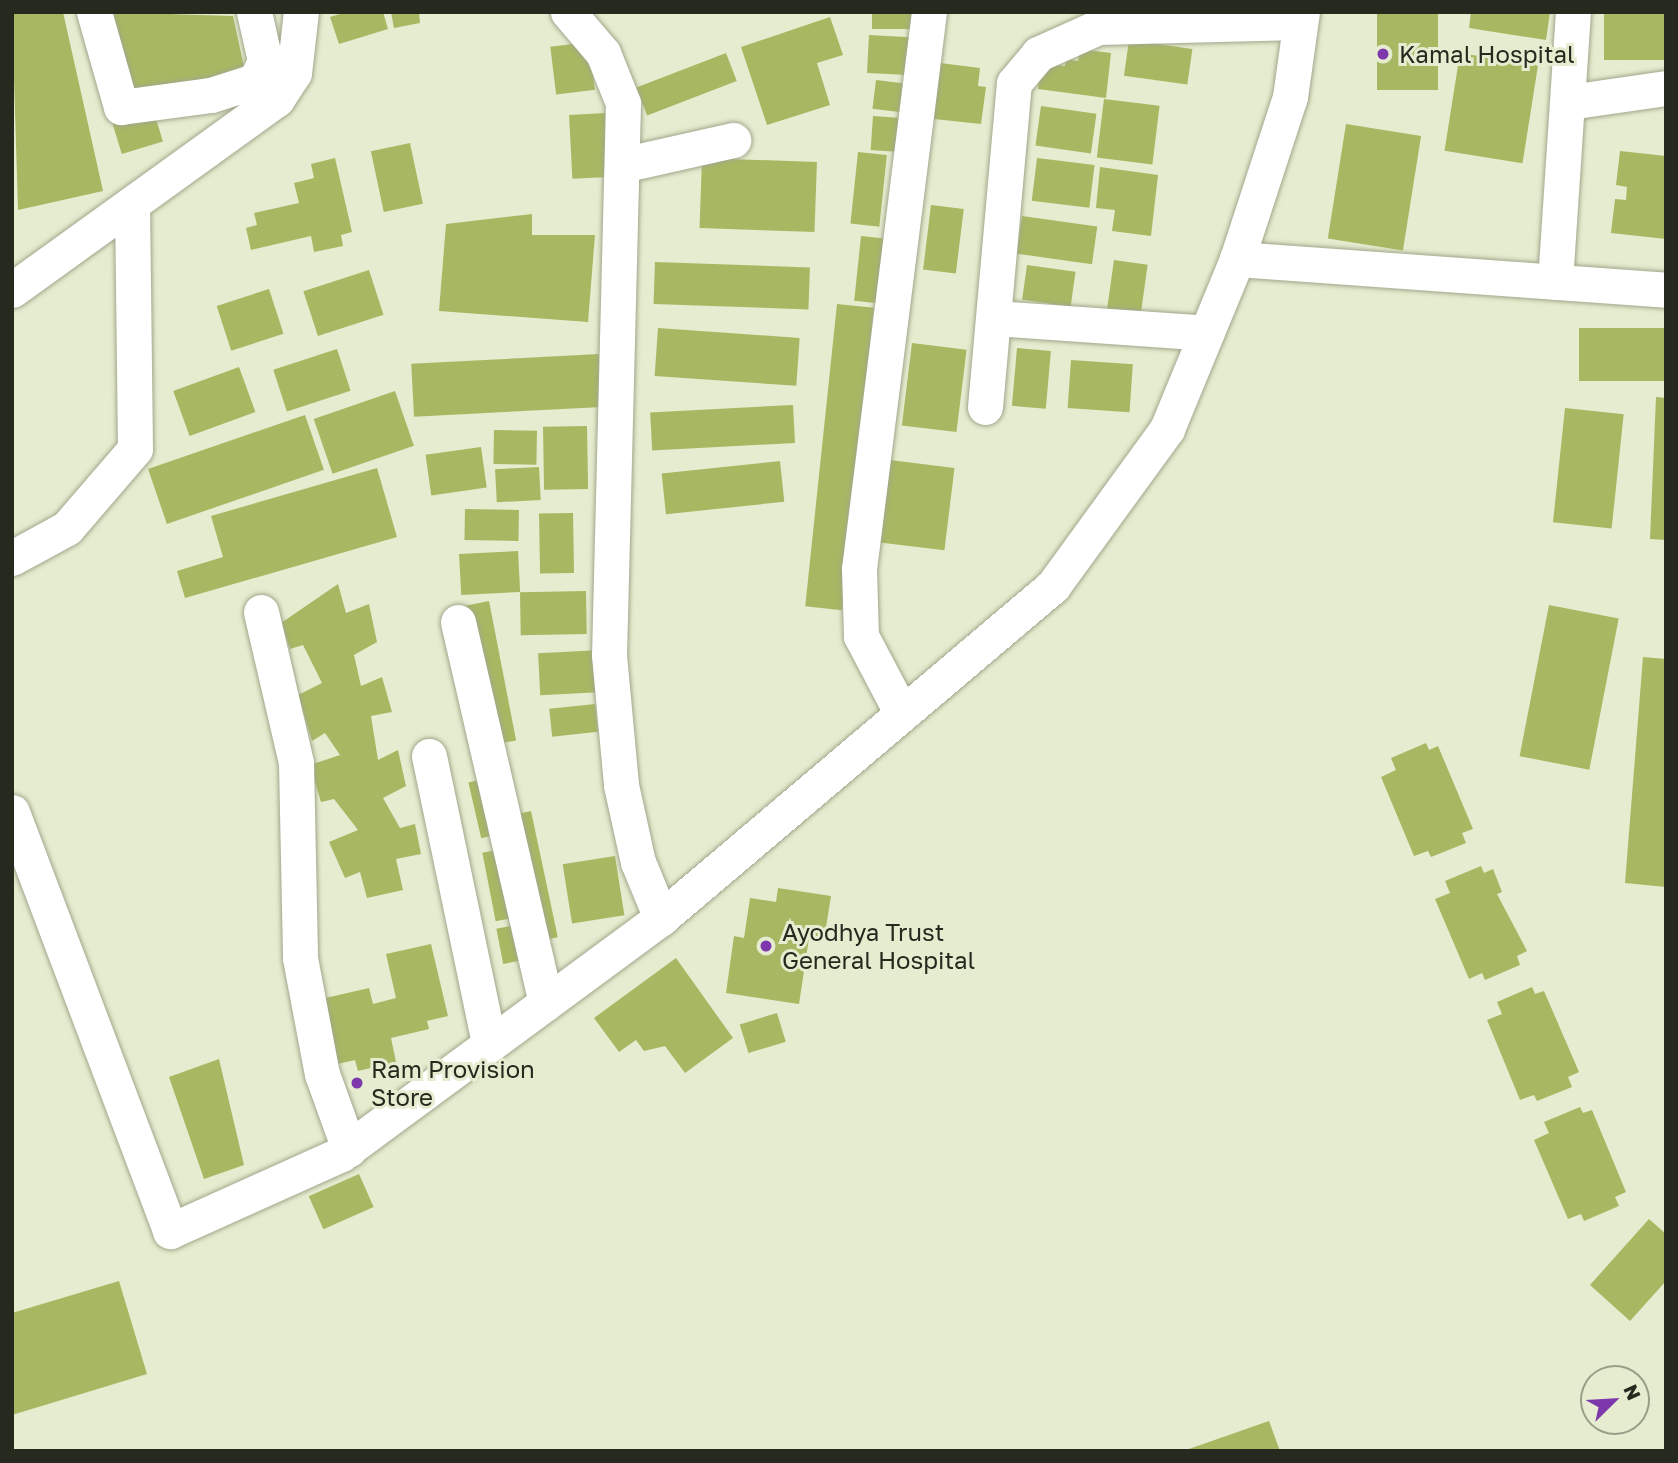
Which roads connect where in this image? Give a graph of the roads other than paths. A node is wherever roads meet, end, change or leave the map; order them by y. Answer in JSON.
{"nodes":[{"id":1,"x":94,"y":12,"type":"edge"},
{"id":2,"x":254,"y":12,"type":"edge"},
{"id":3,"x":301,"y":12,"type":"edge"},
{"id":4,"x":568,"y":12,"type":"edge"},
{"id":5,"x":929,"y":12,"type":"edge"},
{"id":6,"x":1573,"y":12,"type":"edge"},
{"id":7,"x":1301,"y":17,"type":"edge"},
{"id":8,"x":264,"y":63,"type":"junction"},
{"id":9,"x":1666,"y":88,"type":"edge"},
{"id":10,"x":277,"y":99,"type":"junction"},
{"id":11,"x":1569,"y":102,"type":"junction"},
{"id":12,"x":733,"y":140,"type":"dead end"},
{"id":13,"x":626,"y":164,"type":"junction"},
{"id":14,"x":132,"y":204,"type":"junction"},
{"id":15,"x":1237,"y":259,"type":"junction"},
{"id":16,"x":1555,"y":282,"type":"junction"},
{"id":17,"x":12,"y":290,"type":"edge"},
{"id":18,"x":1666,"y":290,"type":"edge"},
{"id":19,"x":994,"y":318,"type":"junction"},
{"id":20,"x":1206,"y":333,"type":"junction"},
{"id":21,"x":985,"y":407,"type":"dead end"},
{"id":22,"x":12,"y":558,"type":"edge"},
{"id":23,"x":261,"y":612,"type":"dead end"},
{"id":24,"x":458,"y":622,"type":"dead end"},
{"id":25,"x":900,"y":710,"type":"junction"},
{"id":26,"x":429,"y":756,"type":"dead end"},
{"id":27,"x":12,"y":812,"type":"edge"},
{"id":28,"x":660,"y":918,"type":"junction"},
{"id":29,"x":546,"y":1003,"type":"junction"},
{"id":30,"x":489,"y":1044,"type":"junction"},
{"id":31,"x":349,"y":1149,"type":"junction"}],
"edges":[{"from":1,"to":8,"type":"street"},
{"from":2,"to":8,"type":"street"},
{"from":3,"to":10,"type":"street"},
{"from":4,"to":13,"type":"street"},
{"from":5,"to":25,"type":"street"},
{"from":6,"to":11,"type":"street"},
{"from":7,"to":15,"type":"street"},
{"from":7,"to":19,"type":"street"},
{"from":8,"to":10,"type":"street"},
{"from":9,"to":11,"type":"street"},
{"from":10,"to":14,"type":"street"},
{"from":11,"to":16,"type":"street"},
{"from":12,"to":13,"type":"street"},
{"from":13,"to":28,"type":"street"},
{"from":14,"to":17,"type":"street"},
{"from":14,"to":22,"type":"street"},
{"from":15,"to":16,"type":"street"},
{"from":15,"to":20,"type":"street"},
{"from":16,"to":18,"type":"street"},
{"from":19,"to":20,"type":"street"},
{"from":19,"to":21,"type":"street"},
{"from":20,"to":25,"type":"street"},
{"from":23,"to":31,"type":"street"},
{"from":24,"to":29,"type":"street"},
{"from":25,"to":28,"type":"street"},
{"from":26,"to":30,"type":"street"},
{"from":27,"to":31,"type":"street"},
{"from":28,"to":29,"type":"street"},
{"from":29,"to":30,"type":"street"},
{"from":30,"to":31,"type":"street"}]}
